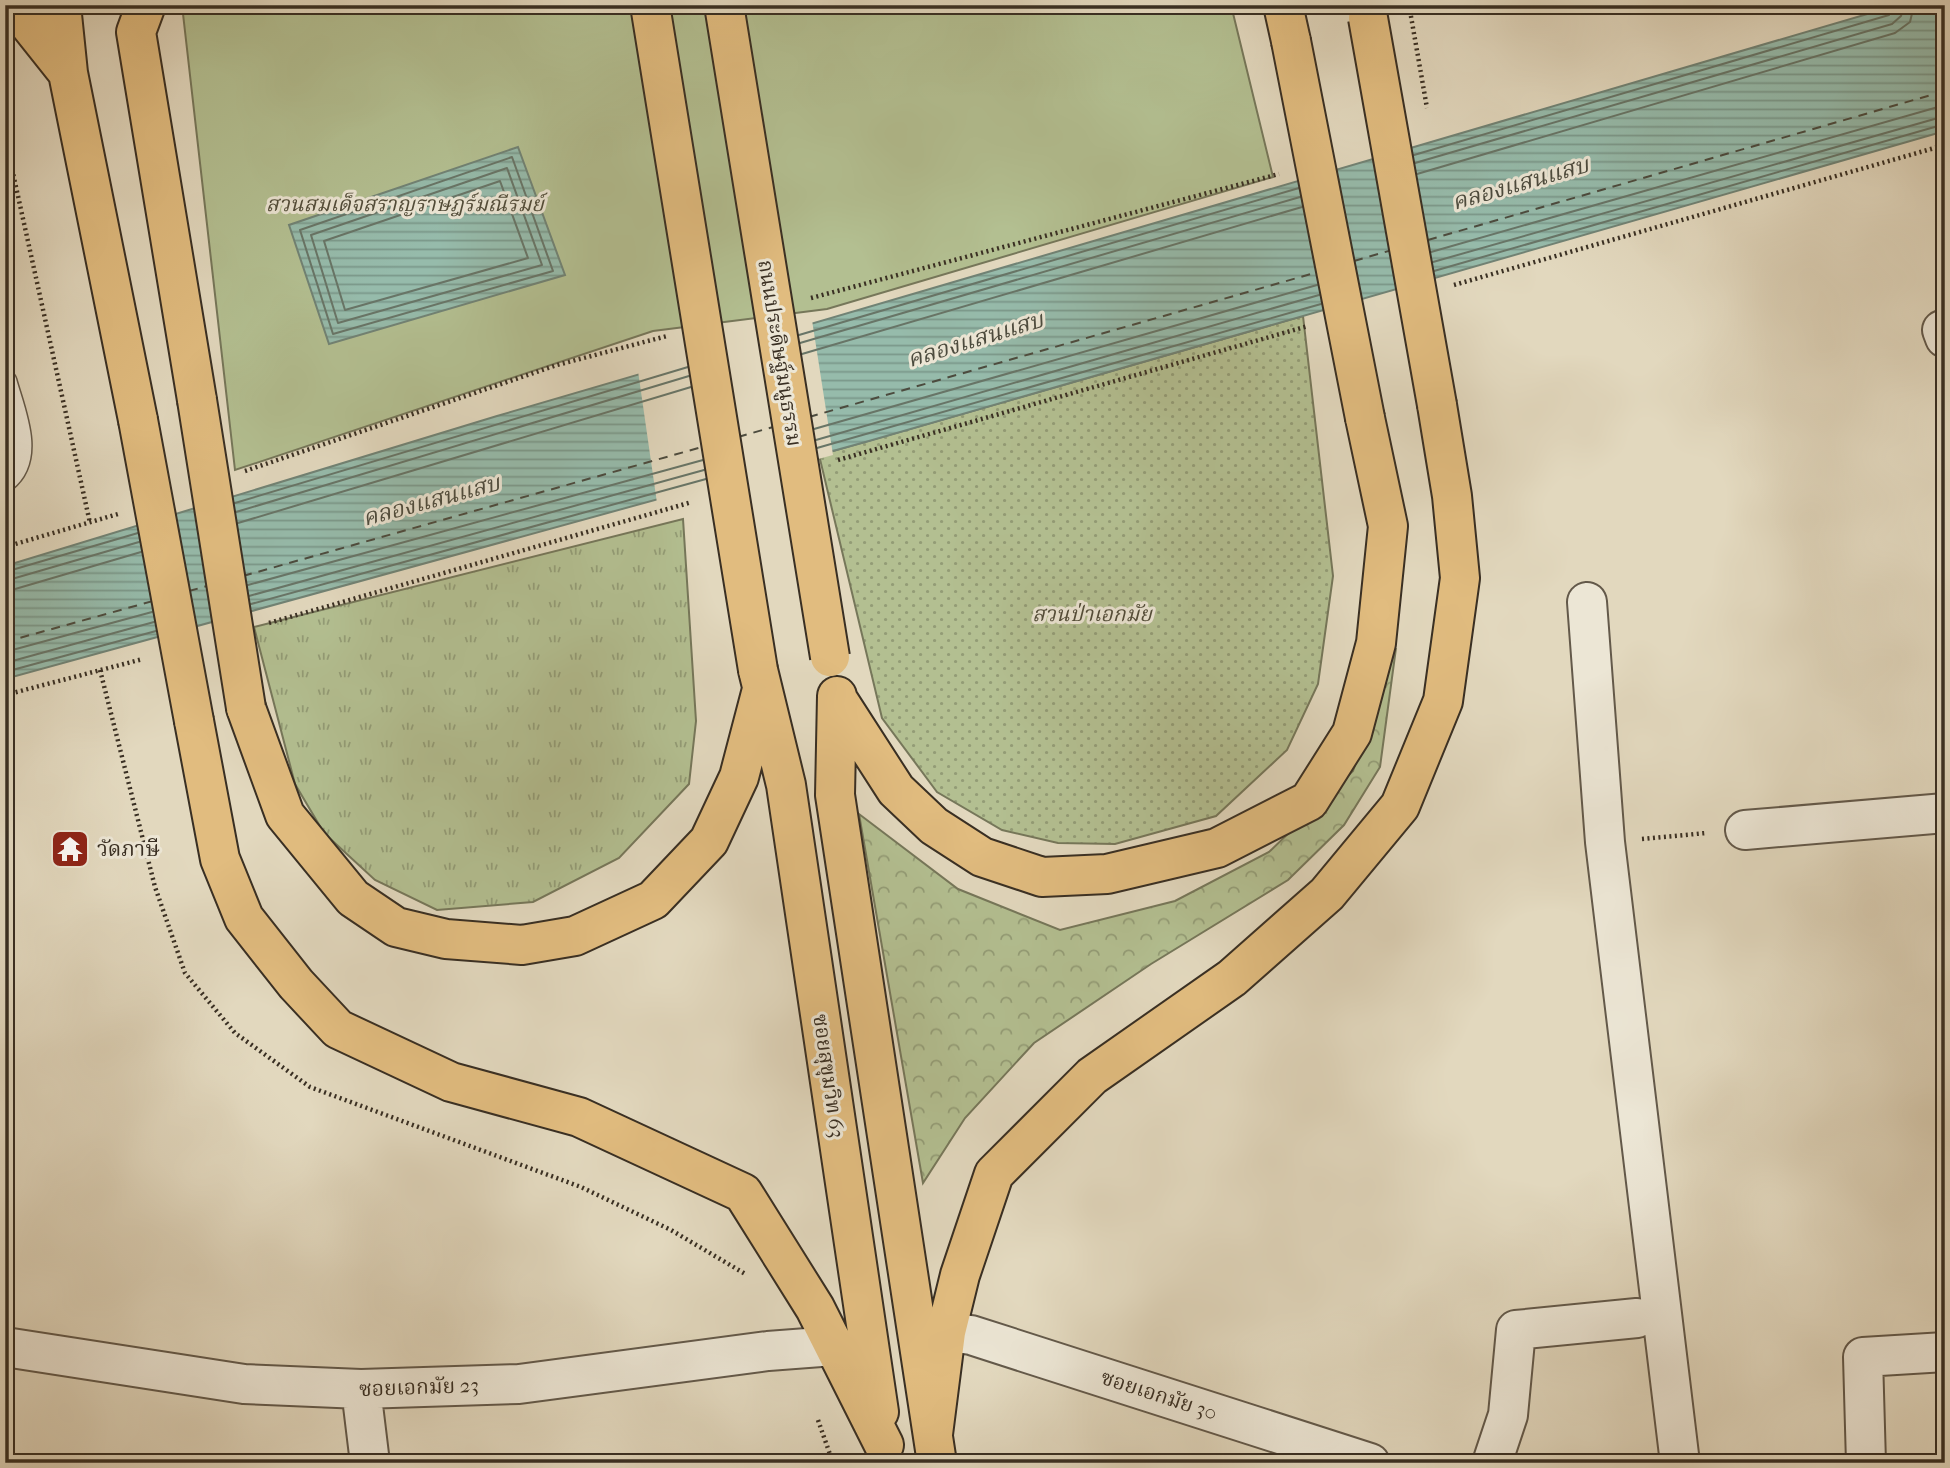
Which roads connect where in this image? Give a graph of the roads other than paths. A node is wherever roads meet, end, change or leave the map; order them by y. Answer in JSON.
{"nodes":[{"id":1,"x":14,"y":5,"type":"edge"},
{"id":2,"x":61,"y":5,"type":"edge"},
{"id":3,"x":650,"y":5,"type":"edge"},
{"id":4,"x":724,"y":5,"type":"edge"},
{"id":5,"x":1366,"y":12,"type":"edge"},
{"id":6,"x":137,"y":14,"type":"edge"},
{"id":7,"x":1287,"y":23,"type":"edge"},
{"id":8,"x":68,"y":73,"type":"junction"},
{"id":9,"x":5,"y":382,"type":"edge"},
{"id":10,"x":5,"y":480,"type":"edge"},
{"id":11,"x":1587,"y":602,"type":"dead end"},
{"id":12,"x":760,"y":680,"type":"junction"},
{"id":13,"x":838,"y":700,"type":"junction"},
{"id":14,"x":1945,"y":813,"type":"edge"},
{"id":15,"x":1745,"y":830,"type":"road end"},
{"id":16,"x":1637,"y":1318,"type":"dead end"},
{"id":17,"x":946,"y":1332,"type":"junction"},
{"id":18,"x":834,"y":1346,"type":"junction"},
{"id":19,"x":5,"y":1347,"type":"edge"},
{"id":20,"x":1945,"y":1352,"type":"edge"},
{"id":21,"x":361,"y":1389,"type":"junction"},
{"id":22,"x":935,"y":1449,"type":"edge"},
{"id":23,"x":886,"y":1454,"type":"edge"},
{"id":24,"x":370,"y":1463,"type":"edge"},
{"id":25,"x":1370,"y":1463,"type":"edge"},
{"id":26,"x":1492,"y":1463,"type":"edge"},
{"id":27,"x":1680,"y":1463,"type":"edge"},
{"id":28,"x":1866,"y":1463,"type":"edge"}],
"edges":[{"from":1,"to":8,"type":"main road"},
{"from":2,"to":8,"type":"main road"},
{"from":3,"to":12,"type":"main road","bridge":true},
{"from":4,"to":13,"type":"main road","name":"ถนนประดิษฐ์มนูธรรม","bridge":true},
{"from":5,"to":17,"type":"main road","bridge":true},
{"from":6,"to":12,"type":"main road","bridge":true},
{"from":7,"to":13,"type":"main road","bridge":true},
{"from":8,"to":18,"type":"main road","bridge":true},
{"from":9,"to":10,"type":"lane"},
{"from":11,"to":27,"type":"street"},
{"from":12,"to":23,"type":"main road","name":"ซอยสุขุมวิท 63"},
{"from":13,"to":22,"type":"main road"},
{"from":14,"to":15,"type":"street"},
{"from":16,"to":26,"type":"street"},
{"from":17,"to":22,"type":"main road"},
{"from":17,"to":25,"type":"street","name":"ซอยเอกมัย 30"},
{"from":18,"to":21,"type":"street","name":"ซอยเอกมัย 23"},
{"from":18,"to":23,"type":"main road"},
{"from":19,"to":21,"type":"street","name":"ซอยเอกมัย 23"},
{"from":20,"to":28,"type":"street"},
{"from":21,"to":24,"type":"street"}]}
